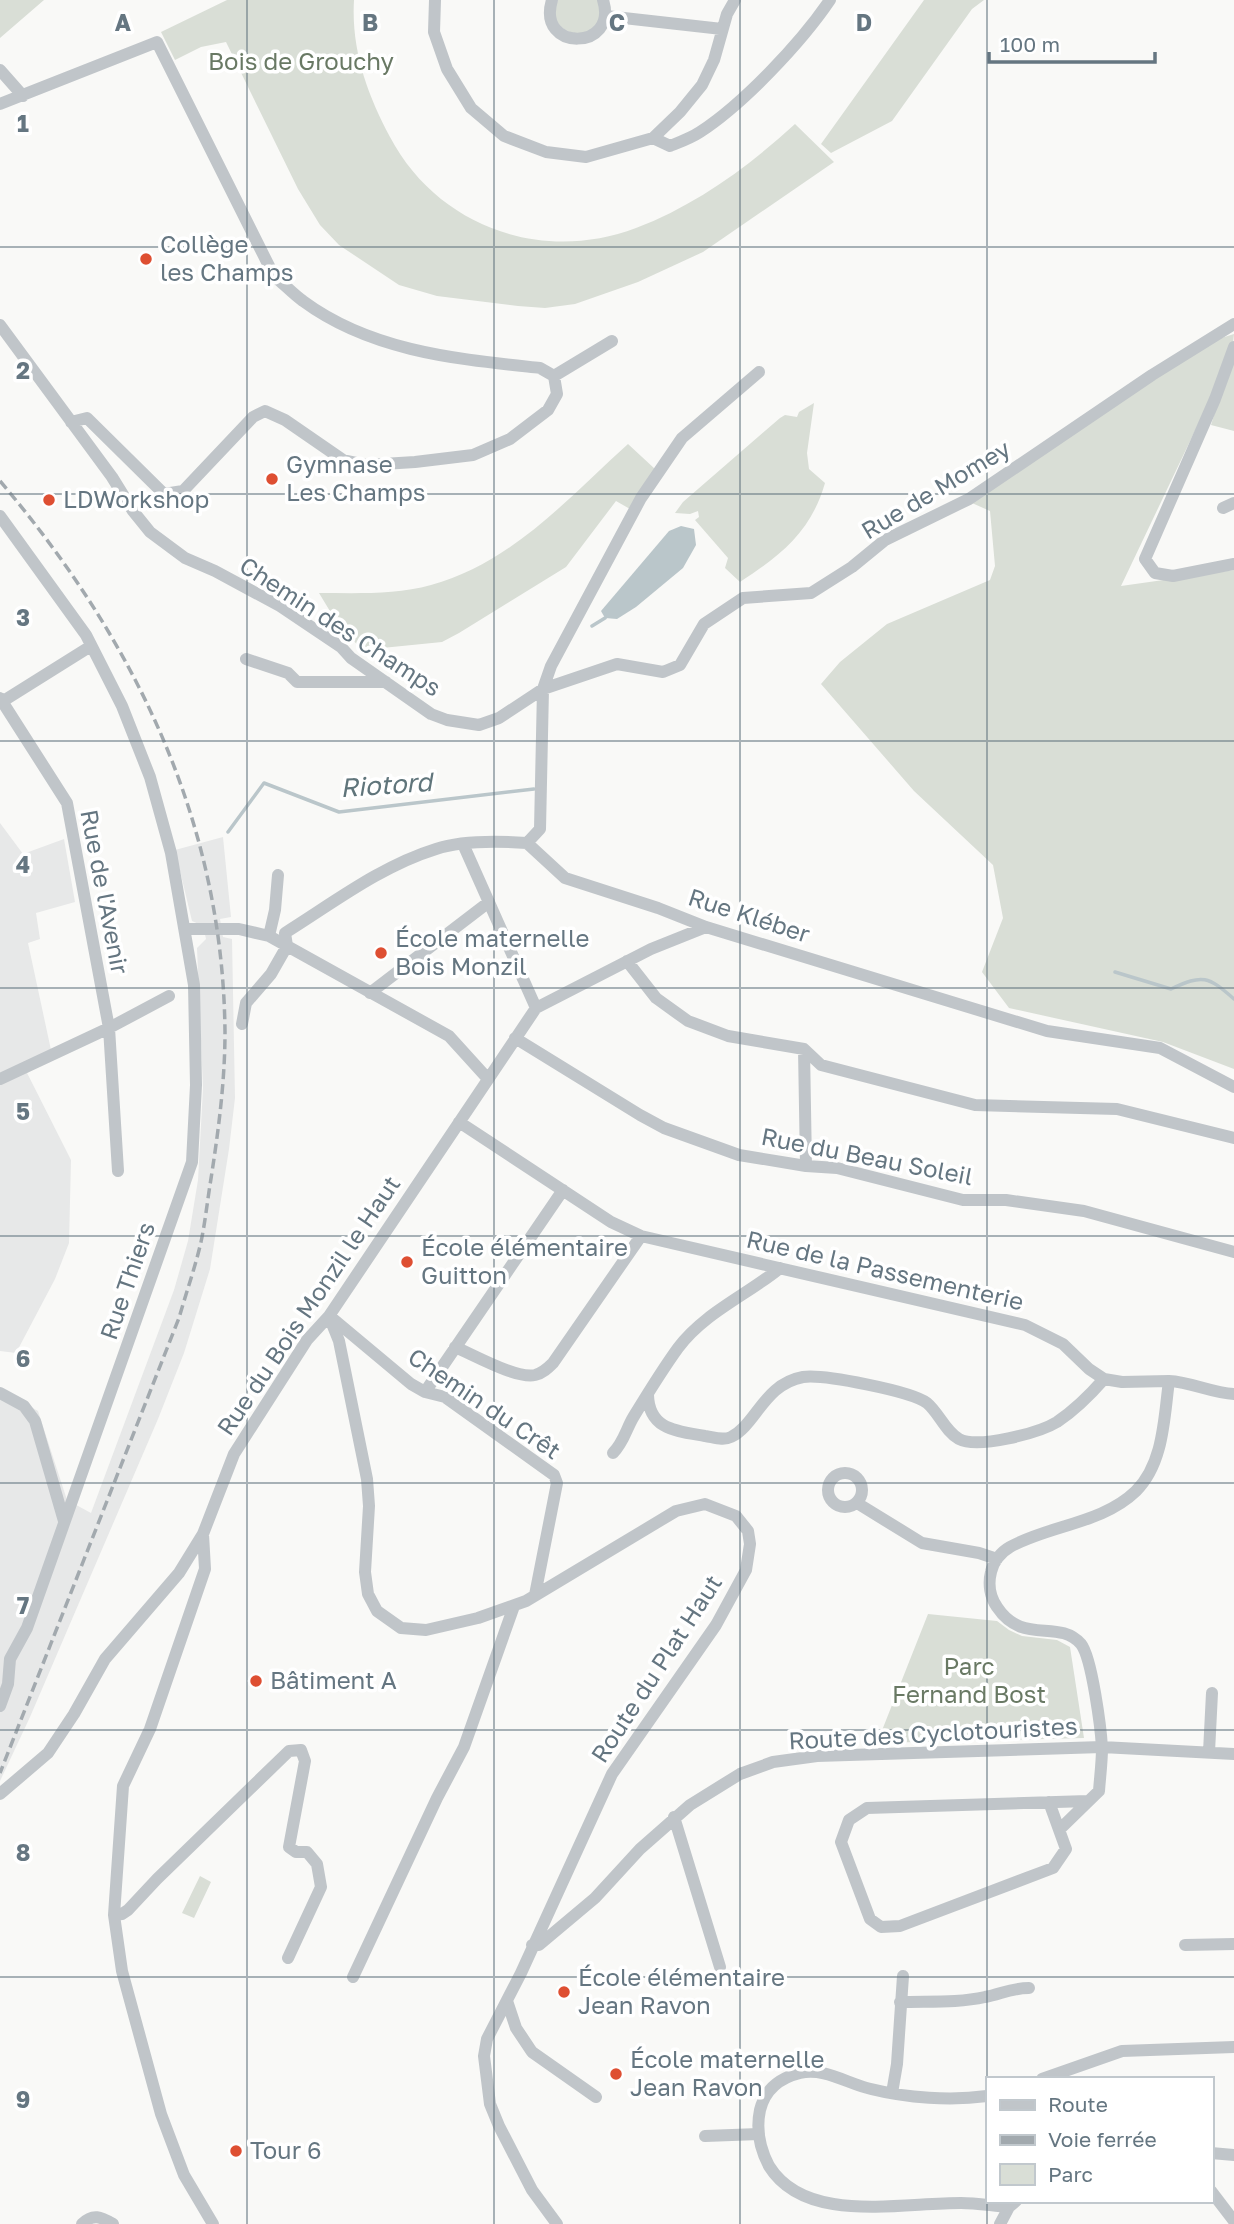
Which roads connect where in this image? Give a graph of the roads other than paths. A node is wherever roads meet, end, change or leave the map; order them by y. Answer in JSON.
{"nodes":[{"id":1,"x":435,"y":0,"type":"edge"},
{"id":2,"x":552,"y":0,"type":"edge"},
{"id":3,"x":603,"y":0,"type":"edge"},
{"id":4,"x":735,"y":0,"type":"edge"},
{"id":5,"x":830,"y":0,"type":"edge"},
{"id":6,"x":606,"y":16,"type":"junction"},
{"id":7,"x":722,"y":29,"type":"junction"},
{"id":8,"x":0,"y":70,"type":"edge"},
{"id":9,"x":23,"y":96,"type":"junction"},
{"id":10,"x":0,"y":104,"type":"edge"},
{"id":11,"x":653,"y":138,"type":"junction"},
{"id":12,"x":1234,"y":324,"type":"edge"},
{"id":13,"x":0,"y":325,"type":"edge"},
{"id":14,"x":612,"y":341,"type":"dead end"},
{"id":15,"x":1234,"y":347,"type":"edge"},
{"id":16,"x":759,"y":372,"type":"dead end"},
{"id":17,"x":554,"y":376,"type":"junction"},
{"id":18,"x":71,"y":422,"type":"junction"},
{"id":19,"x":0,"y":516,"type":"edge"},
{"id":20,"x":1234,"y":564,"type":"edge"},
{"id":21,"x":90,"y":646,"type":"junction"},
{"id":22,"x":246,"y":659,"type":"dead end"},
{"id":23,"x":386,"y":682,"type":"junction"},
{"id":24,"x":543,"y":689,"type":"junction"},
{"id":25,"x":1,"y":701,"type":"edge"},
{"id":26,"x":527,"y":843,"type":"junction"},
{"id":27,"x":463,"y":844,"type":"junction"},
{"id":28,"x":278,"y":875,"type":"dead end"},
{"id":29,"x":489,"y":902,"type":"junction"},
{"id":30,"x":706,"y":927,"type":"junction"},
{"id":31,"x":184,"y":929,"type":"junction"},
{"id":32,"x":269,"y":936,"type":"junction"},
{"id":33,"x":287,"y":946,"type":"junction"},
{"id":34,"x":628,"y":961,"type":"junction"},
{"id":35,"x":370,"y":993,"type":"junction"},
{"id":36,"x":169,"y":996,"type":"dead end"},
{"id":37,"x":536,"y":1008,"type":"junction"},
{"id":38,"x":242,"y":1024,"type":"dead end"},
{"id":39,"x":109,"y":1028,"type":"junction"},
{"id":40,"x":515,"y":1038,"type":"junction"},
{"id":41,"x":804,"y":1049,"type":"junction"},
{"id":42,"x":0,"y":1079,"type":"edge"},
{"id":43,"x":488,"y":1079,"type":"junction"},
{"id":44,"x":1234,"y":1087,"type":"edge"},
{"id":45,"x":459,"y":1122,"type":"junction"},
{"id":46,"x":1234,"y":1138,"type":"edge"},
{"id":47,"x":806,"y":1166,"type":"junction"},
{"id":48,"x":118,"y":1171,"type":"dead end"},
{"id":49,"x":563,"y":1190,"type":"junction"},
{"id":50,"x":642,"y":1236,"type":"junction"},
{"id":51,"x":1234,"y":1252,"type":"edge"},
{"id":52,"x":780,"y":1268,"type":"junction"},
{"id":53,"x":329,"y":1315,"type":"junction"},
{"id":54,"x":455,"y":1348,"type":"junction"},
{"id":55,"x":1104,"y":1379,"type":"junction"},
{"id":56,"x":1169,"y":1381,"type":"junction"},
{"id":57,"x":425,"y":1392,"type":"junction"},
{"id":58,"x":0,"y":1393,"type":"edge"},
{"id":59,"x":1234,"y":1394,"type":"edge"},
{"id":60,"x":648,"y":1395,"type":"junction"},
{"id":61,"x":613,"y":1453,"type":"dead end"},
{"id":62,"x":857,"y":1503,"type":"dead end"},
{"id":63,"x":64,"y":1521,"type":"junction"},
{"id":64,"x":203,"y":1534,"type":"junction"},
{"id":65,"x":997,"y":1559,"type":"junction"},
{"id":66,"x":535,"y":1595,"type":"junction"},
{"id":67,"x":514,"y":1606,"type":"junction"},
{"id":68,"x":5,"y":1656,"type":"edge"},
{"id":69,"x":1212,"y":1693,"type":"dead end"},
{"id":70,"x":0,"y":1706,"type":"edge"},
{"id":71,"x":1102,"y":1747,"type":"junction"},
{"id":72,"x":1209,"y":1752,"type":"junction"},
{"id":73,"x":1234,"y":1754,"type":"edge"},
{"id":74,"x":0,"y":1794,"type":"edge"},
{"id":75,"x":1088,"y":1801,"type":"junction"},
{"id":76,"x":1049,"y":1802,"type":"junction"},
{"id":77,"x":674,"y":1817,"type":"junction"},
{"id":78,"x":1059,"y":1829,"type":"junction"},
{"id":79,"x":114,"y":1916,"type":"junction"},
{"id":80,"x":1234,"y":1944,"type":"edge"},
{"id":81,"x":532,"y":1945,"type":"junction"},
{"id":82,"x":1185,"y":1945,"type":"dead end"},
{"id":83,"x":288,"y":1958,"type":"dead end"},
{"id":84,"x":720,"y":1967,"type":"dead end"},
{"id":85,"x":903,"y":1976,"type":"dead end"},
{"id":86,"x":353,"y":1977,"type":"dead end"},
{"id":87,"x":1029,"y":1987,"type":"dead end"},
{"id":88,"x":507,"y":2001,"type":"junction"},
{"id":89,"x":901,"y":2002,"type":"junction"},
{"id":90,"x":1234,"y":2047,"type":"edge"},
{"id":91,"x":1048,"y":2077,"type":"edge"},
{"id":92,"x":892,"y":2093,"type":"junction"},
{"id":93,"x":986,"y":2096,"type":"edge"},
{"id":94,"x":596,"y":2098,"type":"dead end"},
{"id":95,"x":759,"y":2134,"type":"junction"},
{"id":96,"x":705,"y":2136,"type":"dead end"},
{"id":97,"x":1213,"y":2153,"type":"edge"},
{"id":98,"x":1234,"y":2155,"type":"edge"},
{"id":99,"x":1213,"y":2194,"type":"edge"},
{"id":100,"x":1013,"y":2204,"type":"edge"},
{"id":101,"x":1234,"y":2221,"type":"edge"},
{"id":102,"x":82,"y":2224,"type":"edge"},
{"id":103,"x":113,"y":2224,"type":"edge"},
{"id":104,"x":213,"y":2224,"type":"edge"},
{"id":105,"x":557,"y":2224,"type":"edge"},
{"id":106,"x":1000,"y":2224,"type":"edge"}],
"edges":[{"from":1,"to":11,"type":"street"},
{"from":2,"to":6,"type":"street"},
{"from":3,"to":6,"type":"street"},
{"from":4,"to":7,"type":"street"},
{"from":5,"to":11,"type":"street"},
{"from":6,"to":7,"type":"street"},
{"from":7,"to":11,"type":"street"},
{"from":8,"to":9,"type":"street"},
{"from":9,"to":10,"type":"street"},
{"from":9,"to":17,"type":"street"},
{"from":12,"to":24,"type":"street","name":"Rue de Momey"},
{"from":13,"to":18,"type":"street","name":"Chemin des Champs"},
{"from":14,"to":17,"type":"street"},
{"from":15,"to":20,"type":"street"},
{"from":16,"to":24,"type":"street"},
{"from":17,"to":18,"type":"street"},
{"from":18,"to":23,"type":"street","name":"Chemin des Champs"},
{"from":19,"to":21,"type":"street","name":"Rue Thiers"},
{"from":21,"to":25,"type":"street"},
{"from":21,"to":31,"type":"street","name":"Rue Thiers"},
{"from":22,"to":23,"type":"street"},
{"from":23,"to":24,"type":"street","name":"Chemin des Champs"},
{"from":24,"to":26,"type":"street"},
{"from":25,"to":39,"type":"street","name":"Rue de l'Avenir"},
{"from":26,"to":27,"type":"street"},
{"from":26,"to":30,"type":"street","name":"Rue Kléber"},
{"from":27,"to":29,"type":"street"},
{"from":27,"to":33,"type":"street"},
{"from":28,"to":32,"type":"street"},
{"from":29,"to":35,"type":"street"},
{"from":29,"to":37,"type":"street"},
{"from":30,"to":34,"type":"street"},
{"from":30,"to":44,"type":"street","name":"Rue Kléber"},
{"from":31,"to":32,"type":"street"},
{"from":31,"to":63,"type":"street","name":"Rue Thiers"},
{"from":32,"to":33,"type":"street"},
{"from":33,"to":35,"type":"street"},
{"from":33,"to":38,"type":"street"},
{"from":34,"to":37,"type":"street"},
{"from":34,"to":41,"type":"street"},
{"from":35,"to":43,"type":"street"},
{"from":36,"to":39,"type":"street"},
{"from":37,"to":40,"type":"street","name":"Rue du Bois Monzil le Haut"},
{"from":39,"to":42,"type":"street"},
{"from":39,"to":48,"type":"street","name":"Rue de l'Avenir"},
{"from":40,"to":43,"type":"street","name":"Rue du Bois Monzil le Haut"},
{"from":40,"to":47,"type":"street","name":"Rue du Beau Soleil"},
{"from":41,"to":46,"type":"street"},
{"from":41,"to":47,"type":"street"},
{"from":43,"to":45,"type":"street","name":"Rue du Bois Monzil le Haut"},
{"from":45,"to":49,"type":"street","name":"Rue de la Passementerie"},
{"from":45,"to":53,"type":"street","name":"Rue du Bois Monzil le Haut"},
{"from":47,"to":51,"type":"street","name":"Rue du Beau Soleil"},
{"from":49,"to":50,"type":"street","name":"Rue de la Passementerie"},
{"from":49,"to":54,"type":"street"},
{"from":50,"to":52,"type":"street","name":"Rue de la Passementerie"},
{"from":50,"to":54,"type":"street"},
{"from":52,"to":55,"type":"street","name":"Rue de la Passementerie"},
{"from":52,"to":60,"type":"street"},
{"from":53,"to":57,"type":"street","name":"Chemin du Crêt"},
{"from":53,"to":64,"type":"street","name":"Rue du Bois Monzil le Haut"},
{"from":53,"to":67,"type":"street","name":"Route du Plat Haut"},
{"from":54,"to":57,"type":"street"},
{"from":55,"to":56,"type":"street"},
{"from":55,"to":60,"type":"street"},
{"from":56,"to":59,"type":"street"},
{"from":56,"to":65,"type":"street"},
{"from":57,"to":66,"type":"street","name":"Chemin du Crêt"},
{"from":58,"to":63,"type":"street"},
{"from":60,"to":61,"type":"street"},
{"from":62,"to":65,"type":"street"},
{"from":63,"to":68,"type":"street","name":"Rue Thiers"},
{"from":64,"to":74,"type":"street","name":"Rue du Bois Monzil le Haut"},
{"from":64,"to":79,"type":"street"},
{"from":65,"to":71,"type":"street"},
{"from":66,"to":67,"type":"street","name":"Route du Plat Haut"},
{"from":66,"to":81,"type":"street","name":"Route du Plat Haut"},
{"from":67,"to":86,"type":"street"},
{"from":68,"to":70,"type":"street","name":"Rue Thiers"},
{"from":69,"to":72,"type":"street"},
{"from":71,"to":72,"type":"street","name":"Route des Cyclotouristes"},
{"from":71,"to":75,"type":"street"},
{"from":71,"to":77,"type":"street","name":"Route des Cyclotouristes"},
{"from":72,"to":73,"type":"street","name":"Route des Cyclotouristes"},
{"from":75,"to":76,"type":"street"},
{"from":75,"to":78,"type":"street"},
{"from":76,"to":78,"type":"street"},
{"from":76,"to":78,"type":"street"},
{"from":77,"to":81,"type":"street","name":"Route des Cyclotouristes"},
{"from":77,"to":84,"type":"street"},
{"from":79,"to":83,"type":"street"},
{"from":79,"to":104,"type":"street"},
{"from":80,"to":82,"type":"street"},
{"from":81,"to":88,"type":"street","name":"Route du Plat Haut"},
{"from":85,"to":89,"type":"street"},
{"from":87,"to":89,"type":"street"},
{"from":88,"to":94,"type":"street"},
{"from":88,"to":105,"type":"street","name":"Route du Plat Haut"},
{"from":89,"to":92,"type":"street"},
{"from":90,"to":91,"type":"street"},
{"from":92,"to":93,"type":"street"},
{"from":92,"to":95,"type":"street"},
{"from":95,"to":96,"type":"street"},
{"from":95,"to":100,"type":"street"},
{"from":97,"to":98,"type":"street"},
{"from":99,"to":101,"type":"street"},
{"from":100,"to":106,"type":"street"},
{"from":102,"to":103,"type":"street"}]}
